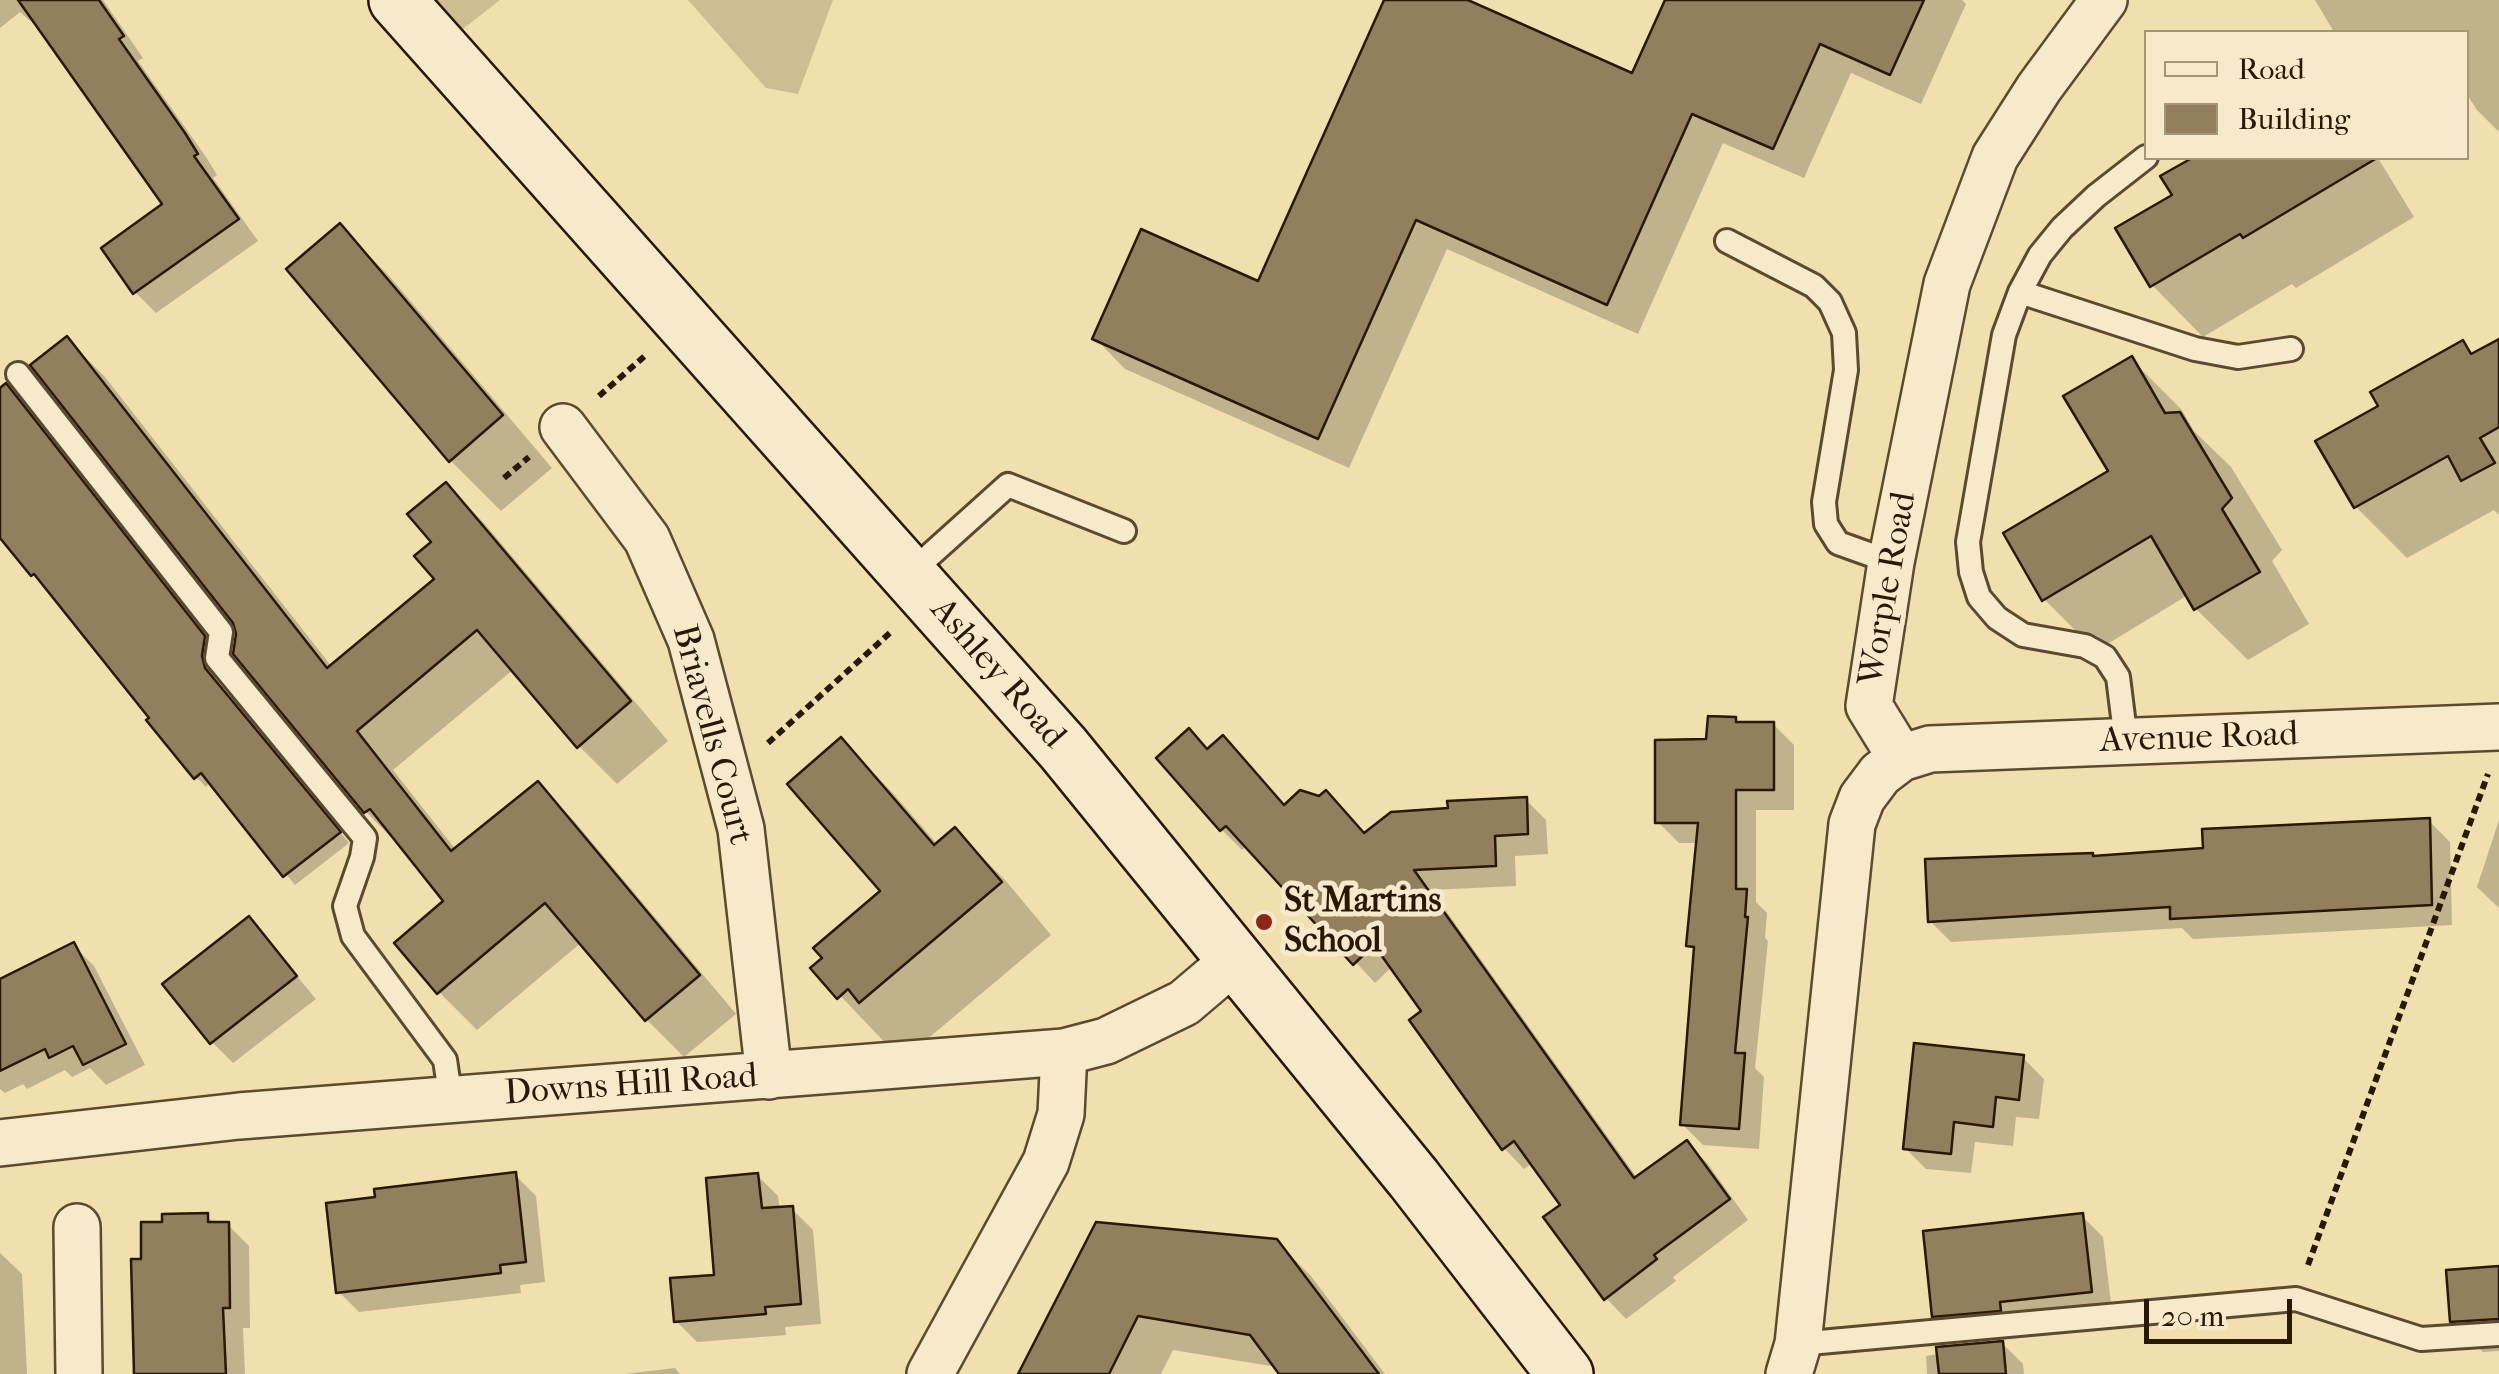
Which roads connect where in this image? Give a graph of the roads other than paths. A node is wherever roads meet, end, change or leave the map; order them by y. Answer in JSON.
{"nodes":[{"id":1,"x":398,"y":0,"type":"edge"},
{"id":2,"x":2104,"y":0,"type":"edge"},
{"id":3,"x":2144,"y":159,"type":"edge"},
{"id":4,"x":1727,"y":240,"type":"dead end"},
{"id":5,"x":2020,"y":292,"type":"junction"},
{"id":6,"x":2291,"y":349,"type":"dead end"},
{"id":7,"x":18,"y":374,"type":"dead end"},
{"id":8,"x":564,"y":426,"type":"dead end"},
{"id":9,"x":1124,"y":531,"type":"dead end"},
{"id":10,"x":1890,"y":562,"type":"junction"},
{"id":11,"x":920,"y":586,"type":"junction"},
{"id":12,"x":2126,"y":741,"type":"junction"},
{"id":13,"x":2496,"y":744,"type":"edge"},
{"id":14,"x":1900,"y":758,"type":"junction"},
{"id":15,"x":1237,"y":958,"type":"junction"},
{"id":16,"x":1064,"y":1052,"type":"junction"},
{"id":17,"x":769,"y":1076,"type":"junction"},
{"id":18,"x":451,"y":1100,"type":"junction"},
{"id":19,"x":0,"y":1142,"type":"edge"},
{"id":20,"x":77,"y":1227,"type":"dead end"},
{"id":21,"x":2499,"y":1334,"type":"edge"},
{"id":22,"x":1793,"y":1359,"type":"edge"},
{"id":23,"x":78,"y":1374,"type":"edge"},
{"id":24,"x":930,"y":1374,"type":"edge"},
{"id":25,"x":1565,"y":1374,"type":"edge"}],
"edges":[{"from":1,"to":11,"type":"main road","name":"Ashley Road"},
{"from":2,"to":10,"type":"street","name":"Worple Road"},
{"from":3,"to":5,"type":"lane"},
{"from":4,"to":10,"type":"lane"},
{"from":5,"to":6,"type":"lane"},
{"from":5,"to":12,"type":"lane"},
{"from":7,"to":18,"type":"lane"},
{"from":8,"to":17,"type":"street","name":"Briavells Court"},
{"from":9,"to":11,"type":"lane"},
{"from":10,"to":14,"type":"street","name":"Worple Road"},
{"from":11,"to":15,"type":"main road","name":"Ashley Road"},
{"from":12,"to":13,"type":"street","name":"Avenue Road"},
{"from":12,"to":14,"type":"street","name":"Avenue Road"},
{"from":14,"to":22,"type":"street"},
{"from":15,"to":16,"type":"street","name":"Downs Hill Road"},
{"from":15,"to":25,"type":"main road","name":"Ashley Road"},
{"from":16,"to":17,"type":"street","name":"Downs Hill Road"},
{"from":16,"to":24,"type":"street"},
{"from":17,"to":18,"type":"street","name":"Downs Hill Road"},
{"from":18,"to":19,"type":"street","name":"Downs Hill Road"},
{"from":20,"to":23,"type":"street"},
{"from":21,"to":22,"type":"lane"}]}
